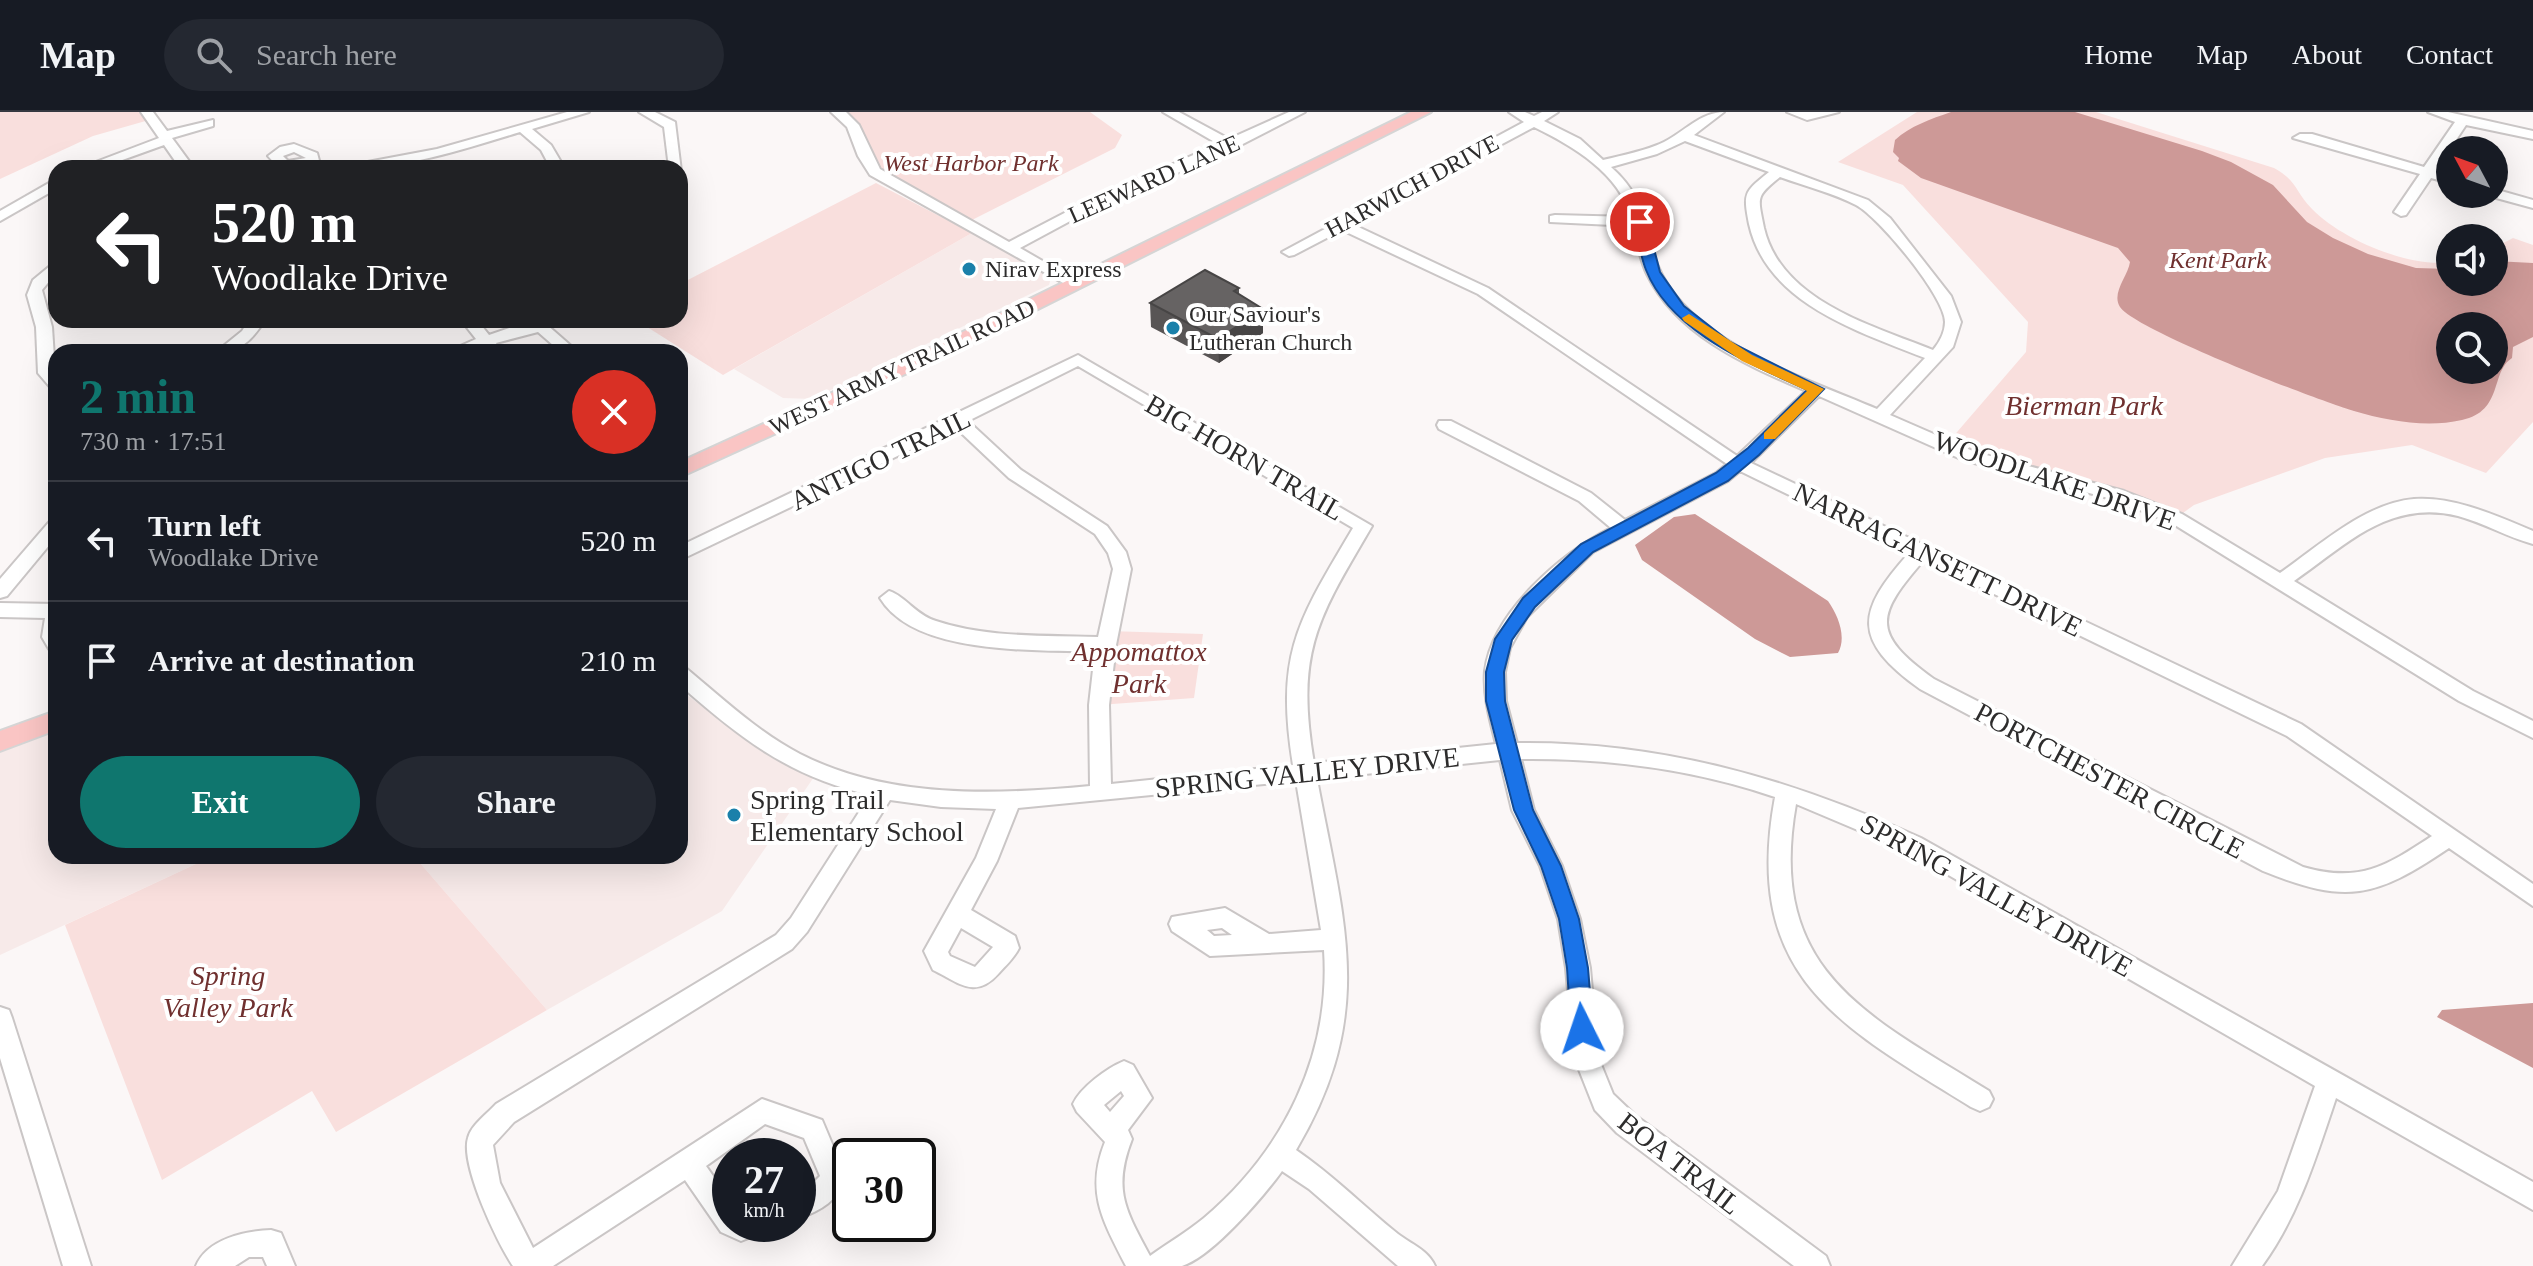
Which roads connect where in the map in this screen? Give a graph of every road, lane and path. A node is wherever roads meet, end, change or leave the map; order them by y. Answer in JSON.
{"nodes":[{"id":1,"x":147,"y":112,"type":"edge"},
{"id":2,"x":583,"y":112,"type":"edge"},
{"id":3,"x":645,"y":112,"type":"edge"},
{"id":4,"x":837,"y":112,"type":"edge"},
{"id":5,"x":1169,"y":112,"type":"edge"},
{"id":6,"x":1299,"y":112,"type":"edge"},
{"id":7,"x":1423,"y":112,"type":"edge"},
{"id":8,"x":1515,"y":112,"type":"edge"},
{"id":9,"x":1552,"y":112,"type":"edge"},
{"id":10,"x":1718,"y":112,"type":"edge"},
{"id":11,"x":1793,"y":112,"type":"edge"},
{"id":12,"x":1833,"y":112,"type":"edge"},
{"id":13,"x":2434,"y":112,"type":"edge"},
{"id":14,"x":2463,"y":120,"type":"junction"},
{"id":15,"x":1535,"y":121,"type":"junction"},
{"id":16,"x":208,"y":123,"type":"dead end"},
{"id":17,"x":522,"y":127,"type":"junction"},
{"id":18,"x":2533,"y":135,"type":"edge"},
{"id":19,"x":1687,"y":137,"type":"junction"},
{"id":20,"x":165,"y":138,"type":"junction"},
{"id":21,"x":2300,"y":138,"type":"dead end"},
{"id":22,"x":1230,"y":145,"type":"junction"},
{"id":23,"x":108,"y":160,"type":"edge"},
{"id":24,"x":181,"y":160,"type":"edge"},
{"id":25,"x":403,"y":160,"type":"edge"},
{"id":26,"x":553,"y":160,"type":"edge"},
{"id":27,"x":675,"y":160,"type":"edge"},
{"id":28,"x":1604,"y":164,"type":"junction"},
{"id":29,"x":1779,"y":171,"type":"junction"},
{"id":30,"x":2428,"y":173,"type":"junction"},
{"id":31,"x":2436,"y":175,"type":"edge"},
{"id":32,"x":48,"y":188,"type":"edge"},
{"id":33,"x":2508,"y":197,"type":"edge"},
{"id":34,"x":2533,"y":204,"type":"edge"},
{"id":35,"x":2401,"y":212,"type":"dead end"},
{"id":36,"x":0,"y":217,"type":"edge"},
{"id":37,"x":1555,"y":219,"type":"dead end"},
{"id":38,"x":1640,"y":222,"type":"junction"},
{"id":39,"x":1341,"y":224,"type":"junction"},
{"id":40,"x":1010,"y":248,"type":"junction"},
{"id":41,"x":1289,"y":252,"type":"dead end"},
{"id":42,"x":48,"y":273,"type":"edge"},
{"id":43,"x":1074,"y":285,"type":"junction"},
{"id":44,"x":252,"y":328,"type":"edge"},
{"id":45,"x":476,"y":328,"type":"edge"},
{"id":46,"x":531,"y":328,"type":"edge"},
{"id":47,"x":542,"y":328,"type":"edge"},
{"id":48,"x":235,"y":344,"type":"edge"},
{"id":49,"x":489,"y":344,"type":"edge"},
{"id":50,"x":496,"y":344,"type":"edge"},
{"id":51,"x":561,"y":344,"type":"edge"},
{"id":52,"x":1936,"y":357,"type":"junction"},
{"id":53,"x":1078,"y":360,"type":"joint"},
{"id":54,"x":48,"y":375,"type":"edge"},
{"id":55,"x":1817,"y":389,"type":"junction"},
{"id":56,"x":1879,"y":417,"type":"junction"},
{"id":57,"x":958,"y":421,"type":"junction"},
{"id":58,"x":1445,"y":425,"type":"dead end"},
{"id":59,"x":1739,"y":464,"type":"junction"},
{"id":60,"x":688,"y":466,"type":"edge"},
{"id":61,"x":1622,"y":527,"type":"junction"},
{"id":62,"x":48,"y":534,"type":"edge"},
{"id":63,"x":2533,"y":538,"type":"edge"},
{"id":64,"x":688,"y":550,"type":"edge"},
{"id":65,"x":1921,"y":551,"type":"junction"},
{"id":66,"x":2281,"y":581,"type":"junction"},
{"id":67,"x":0,"y":591,"type":"edge"},
{"id":68,"x":889,"y":598,"type":"dead end"},
{"id":69,"x":0,"y":610,"type":"edge"},
{"id":70,"x":48,"y":611,"type":"edge"},
{"id":71,"x":1106,"y":645,"type":"junction"},
{"id":72,"x":688,"y":681,"type":"edge"},
{"id":73,"x":48,"y":723,"type":"edge"},
{"id":74,"x":2533,"y":730,"type":"edge"},
{"id":75,"x":0,"y":741,"type":"edge"},
{"id":76,"x":1508,"y":751,"type":"junction"},
{"id":77,"x":1305,"y":772,"type":"junction"},
{"id":78,"x":884,"y":791,"type":"junction"},
{"id":79,"x":1787,"y":792,"type":"junction"},
{"id":80,"x":1101,"y":793,"type":"junction"},
{"id":81,"x":1009,"y":802,"type":"junction"},
{"id":82,"x":2447,"y":838,"type":"junction"},
{"id":83,"x":2533,"y":896,"type":"edge"},
{"id":84,"x":957,"y":914,"type":"dead end"},
{"id":85,"x":1335,"y":939,"type":"junction"},
{"id":86,"x":1266,"y":945,"type":"dead end"},
{"id":87,"x":0,"y":1018,"type":"edge"},
{"id":88,"x":2329,"y":1082,"type":"junction"},
{"id":89,"x":1980,"y":1099,"type":"dead end"},
{"id":90,"x":1111,"y":1130,"type":"dead end"},
{"id":91,"x":724,"y":1138,"type":"edge"},
{"id":92,"x":712,"y":1146,"type":"edge"},
{"id":93,"x":1278,"y":1153,"type":"junction"},
{"id":94,"x":688,"y":1163,"type":"junction"},
{"id":95,"x":712,"y":1197,"type":"edge"},
{"id":96,"x":2533,"y":1197,"type":"edge"},
{"id":97,"x":816,"y":1199,"type":"edge"},
{"id":98,"x":529,"y":1265,"type":"edge"},
{"id":99,"x":77,"y":1266,"type":"edge"},
{"id":100,"x":210,"y":1266,"type":"edge"},
{"id":101,"x":281,"y":1266,"type":"edge"},
{"id":102,"x":1140,"y":1266,"type":"edge"},
{"id":103,"x":1159,"y":1266,"type":"edge"},
{"id":104,"x":1421,"y":1266,"type":"edge"},
{"id":105,"x":1816,"y":1266,"type":"edge"},
{"id":106,"x":2246,"y":1266,"type":"edge"}],
"edges":[{"from":1,"to":20,"type":"street"},
{"from":2,"to":17,"type":"street"},
{"from":3,"to":27,"type":"street"},
{"from":4,"to":40,"type":"street"},
{"from":5,"to":22,"type":"street"},
{"from":6,"to":22,"type":"street","name":"LEEWARD LANE"},
{"from":7,"to":43,"type":"main road","name":"WEST ARMY TRAIL ROAD"},
{"from":8,"to":15,"type":"street","name":"WOODLAKE DRIVE"},
{"from":9,"to":15,"type":"street","name":"HARWICH DRIVE"},
{"from":10,"to":19,"type":"street"},
{"from":11,"to":12,"type":"street"},
{"from":13,"to":14,"type":"street"},
{"from":14,"to":18,"type":"street"},
{"from":14,"to":30,"type":"street"},
{"from":15,"to":28,"type":"street","name":"WOODLAKE DRIVE"},
{"from":15,"to":39,"type":"street","name":"HARWICH DRIVE"},
{"from":16,"to":20,"type":"street"},
{"from":17,"to":25,"type":"street"},
{"from":17,"to":26,"type":"street"},
{"from":19,"to":28,"type":"street"},
{"from":19,"to":29,"type":"street"},
{"from":20,"to":23,"type":"street"},
{"from":20,"to":24,"type":"street"},
{"from":21,"to":30,"type":"street"},
{"from":22,"to":40,"type":"street","name":"LEEWARD LANE"},
{"from":28,"to":38,"type":"street","name":"WOODLAKE DRIVE"},
{"from":29,"to":52,"type":"street"},
{"from":29,"to":52,"type":"street"},
{"from":30,"to":31,"type":"street"},
{"from":30,"to":35,"type":"street"},
{"from":32,"to":36,"type":"street"},
{"from":33,"to":34,"type":"street"},
{"from":37,"to":38,"type":"street"},
{"from":38,"to":55,"type":"street","name":"WOODLAKE DRIVE"},
{"from":39,"to":41,"type":"street","name":"HARWICH DRIVE"},
{"from":39,"to":59,"type":"street","name":"NARRAGANSETT DRIVE"},
{"from":40,"to":43,"type":"street"},
{"from":42,"to":54,"type":"street"},
{"from":43,"to":60,"type":"main road","name":"WEST ARMY TRAIL ROAD"},
{"from":44,"to":48,"type":"street"},
{"from":45,"to":49,"type":"street"},
{"from":46,"to":50,"type":"street"},
{"from":47,"to":51,"type":"street"},
{"from":52,"to":56,"type":"street"},
{"from":53,"to":57,"type":"street","name":"ANTIGO TRAIL"},
{"from":53,"to":77,"type":"street","name":"BIG HORN TRAIL"},
{"from":55,"to":56,"type":"street","name":"WOODLAKE DRIVE"},
{"from":55,"to":59,"type":"street","name":"BOA TRAIL"},
{"from":56,"to":66,"type":"street","name":"WOODLAKE DRIVE"},
{"from":57,"to":64,"type":"street","name":"ANTIGO TRAIL"},
{"from":57,"to":71,"type":"street"},
{"from":58,"to":61,"type":"street"},
{"from":59,"to":61,"type":"street","name":"BOA TRAIL"},
{"from":59,"to":65,"type":"street","name":"NARRAGANSETT DRIVE"},
{"from":61,"to":76,"type":"street","name":"BOA TRAIL"},
{"from":62,"to":67,"type":"street"},
{"from":63,"to":66,"type":"street"},
{"from":65,"to":82,"type":"street","name":"NARRAGANSETT DRIVE"},
{"from":65,"to":82,"type":"street","name":"PORTCHESTER CIRCLE"},
{"from":66,"to":74,"type":"street","name":"WOODLAKE DRIVE"},
{"from":68,"to":71,"type":"street"},
{"from":69,"to":70,"type":"street"},
{"from":71,"to":80,"type":"street"},
{"from":72,"to":78,"type":"street","name":"SPRING VALLEY DRIVE"},
{"from":73,"to":75,"type":"main road"},
{"from":76,"to":77,"type":"street","name":"SPRING VALLEY DRIVE"},
{"from":76,"to":79,"type":"street","name":"SPRING VALLEY DRIVE"},
{"from":76,"to":105,"type":"street","name":"BOA TRAIL"},
{"from":77,"to":80,"type":"street","name":"SPRING VALLEY DRIVE"},
{"from":77,"to":85,"type":"street","name":"BIG HORN TRAIL"},
{"from":78,"to":81,"type":"street","name":"SPRING VALLEY DRIVE"},
{"from":78,"to":98,"type":"street"},
{"from":79,"to":88,"type":"street","name":"SPRING VALLEY DRIVE"},
{"from":79,"to":89,"type":"street"},
{"from":80,"to":81,"type":"street","name":"SPRING VALLEY DRIVE"},
{"from":81,"to":84,"type":"street"},
{"from":82,"to":83,"type":"street","name":"NARRAGANSETT DRIVE"},
{"from":85,"to":86,"type":"street"},
{"from":85,"to":93,"type":"street","name":"BIG HORN TRAIL"},
{"from":87,"to":99,"type":"street"},
{"from":88,"to":96,"type":"street","name":"SPRING VALLEY DRIVE"},
{"from":88,"to":106,"type":"street"},
{"from":90,"to":102,"type":"street"},
{"from":91,"to":97,"type":"street"},
{"from":92,"to":94,"type":"street"},
{"from":93,"to":103,"type":"street","name":"BIG HORN TRAIL"},
{"from":93,"to":104,"type":"street"},
{"from":94,"to":95,"type":"street"},
{"from":94,"to":98,"type":"street"},
{"from":100,"to":101,"type":"street"}]}
